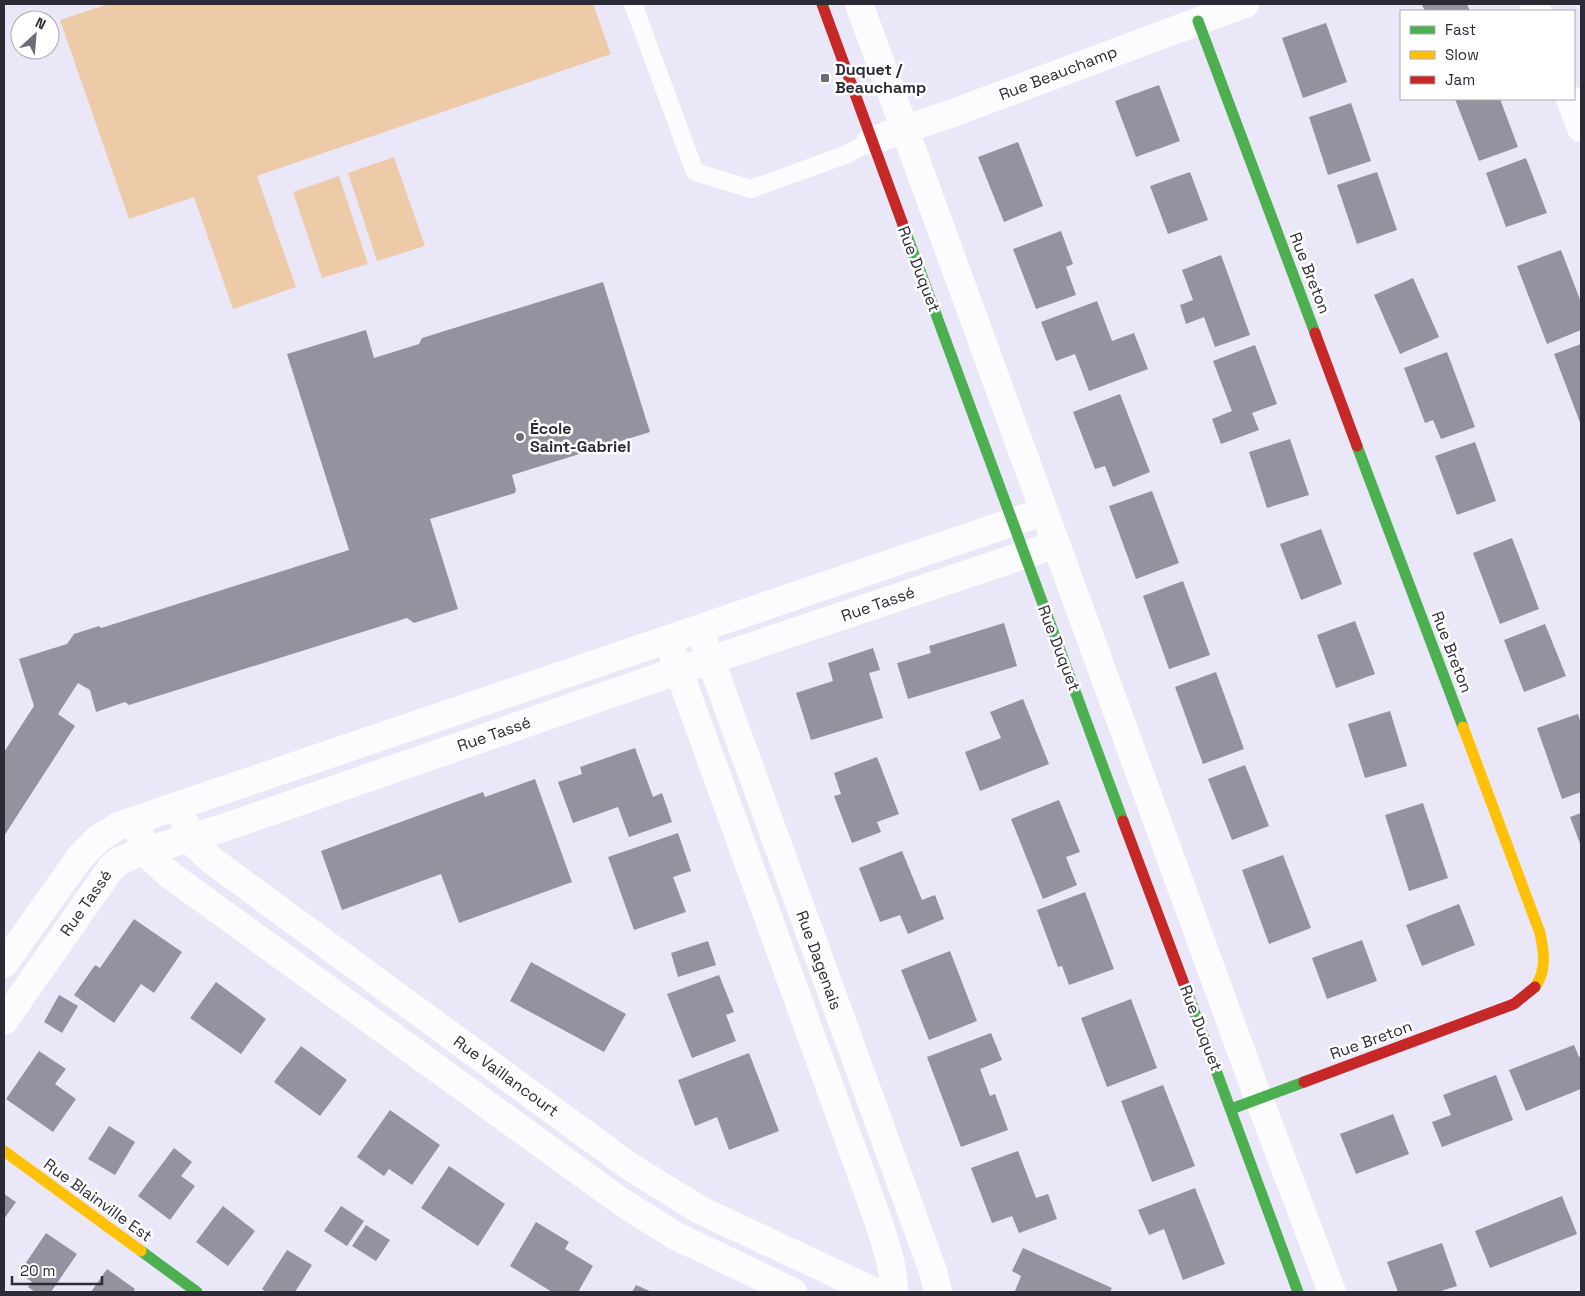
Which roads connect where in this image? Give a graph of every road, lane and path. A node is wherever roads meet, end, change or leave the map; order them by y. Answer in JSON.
{"nodes":[{"id":1,"x":633,"y":4,"type":"edge"},
{"id":2,"x":822,"y":4,"type":"edge"},
{"id":3,"x":859,"y":4,"type":"edge"},
{"id":4,"x":1245,"y":4,"type":"edge"},
{"id":5,"x":1198,"y":21,"type":"junction"},
{"id":6,"x":1570,"y":100,"type":"edge"},
{"id":7,"x":1581,"y":128,"type":"edge"},
{"id":8,"x":904,"y":130,"type":"junction"},
{"id":9,"x":871,"y":142,"type":"junction"},
{"id":10,"x":1044,"y":511,"type":"junction"},
{"id":11,"x":1013,"y":522,"type":"junction"},
{"id":12,"x":1056,"y":544,"type":"junction"},
{"id":13,"x":1024,"y":555,"type":"junction"},
{"id":14,"x":699,"y":628,"type":"junction"},
{"id":15,"x":668,"y":639,"type":"junction"},
{"id":16,"x":710,"y":660,"type":"junction"},
{"id":17,"x":678,"y":671,"type":"junction"},
{"id":18,"x":178,"y":806,"type":"junction"},
{"id":19,"x":133,"y":820,"type":"junction"},
{"id":20,"x":192,"y":838,"type":"junction"},
{"id":21,"x":146,"y":850,"type":"junction"},
{"id":22,"x":4,"y":964,"type":"edge"},
{"id":23,"x":4,"y":1021,"type":"edge"},
{"id":24,"x":1259,"y":1099,"type":"junction"},
{"id":25,"x":1231,"y":1109,"type":"junction"},
{"id":26,"x":4,"y":1151,"type":"edge"},
{"id":27,"x":197,"y":1292,"type":"edge"},
{"id":28,"x":793,"y":1292,"type":"edge"},
{"id":29,"x":875,"y":1292,"type":"edge"},
{"id":30,"x":894,"y":1292,"type":"edge"},
{"id":31,"x":938,"y":1292,"type":"edge"},
{"id":32,"x":1298,"y":1292,"type":"edge"},
{"id":33,"x":1332,"y":1292,"type":"edge"}],
"edges":[{"from":1,"to":9,"type":"lane"},
{"from":2,"to":9,"type":"street","name":"Rue Duquet"},
{"from":3,"to":8,"type":"street","name":"Rue Duquet"},
{"from":4,"to":5,"type":"street","name":"Rue Beauchamp"},
{"from":5,"to":8,"type":"street","name":"Rue Beauchamp"},
{"from":5,"to":24,"type":"street","name":"Rue Breton"},
{"from":6,"to":7,"type":"street"},
{"from":8,"to":9,"type":"street","name":"Rue Beauchamp"},
{"from":8,"to":10,"type":"street","name":"Rue Duquet"},
{"from":9,"to":11,"type":"street","name":"Rue Duquet"},
{"from":10,"to":11,"type":"street","name":"Rue Tassé"},
{"from":10,"to":12,"type":"street","name":"Rue Duquet"},
{"from":11,"to":13,"type":"street","name":"Rue Duquet"},
{"from":11,"to":14,"type":"street","name":"Rue Tassé"},
{"from":12,"to":13,"type":"street","name":"Rue Tassé"},
{"from":12,"to":24,"type":"street","name":"Rue Duquet"},
{"from":13,"to":16,"type":"street","name":"Rue Tassé"},
{"from":13,"to":25,"type":"street","name":"Rue Duquet"},
{"from":14,"to":15,"type":"street","name":"Rue Tassé"},
{"from":14,"to":16,"type":"street","name":"Rue Dagenais"},
{"from":15,"to":17,"type":"street","name":"Rue Dagenais"},
{"from":15,"to":18,"type":"street","name":"Rue Tassé"},
{"from":16,"to":17,"type":"street","name":"Rue Tassé"},
{"from":16,"to":31,"type":"street","name":"Rue Dagenais"},
{"from":17,"to":20,"type":"street","name":"Rue Tassé"},
{"from":17,"to":30,"type":"street","name":"Rue Dagenais"},
{"from":18,"to":19,"type":"street","name":"Rue Tassé"},
{"from":18,"to":20,"type":"street","name":"Rue Vaillancourt"},
{"from":19,"to":21,"type":"street"},
{"from":19,"to":22,"type":"street","name":"Rue Tassé"},
{"from":20,"to":21,"type":"street","name":"Rue Tassé"},
{"from":20,"to":29,"type":"street","name":"Rue Vaillancourt"},
{"from":21,"to":23,"type":"street","name":"Rue Tassé"},
{"from":21,"to":28,"type":"street"},
{"from":24,"to":25,"type":"street","name":"Rue Breton"},
{"from":24,"to":33,"type":"street","name":"Rue Duquet"},
{"from":25,"to":32,"type":"street","name":"Rue Duquet"},
{"from":26,"to":27,"type":"street","name":"Rue Blainville Est"}]}
